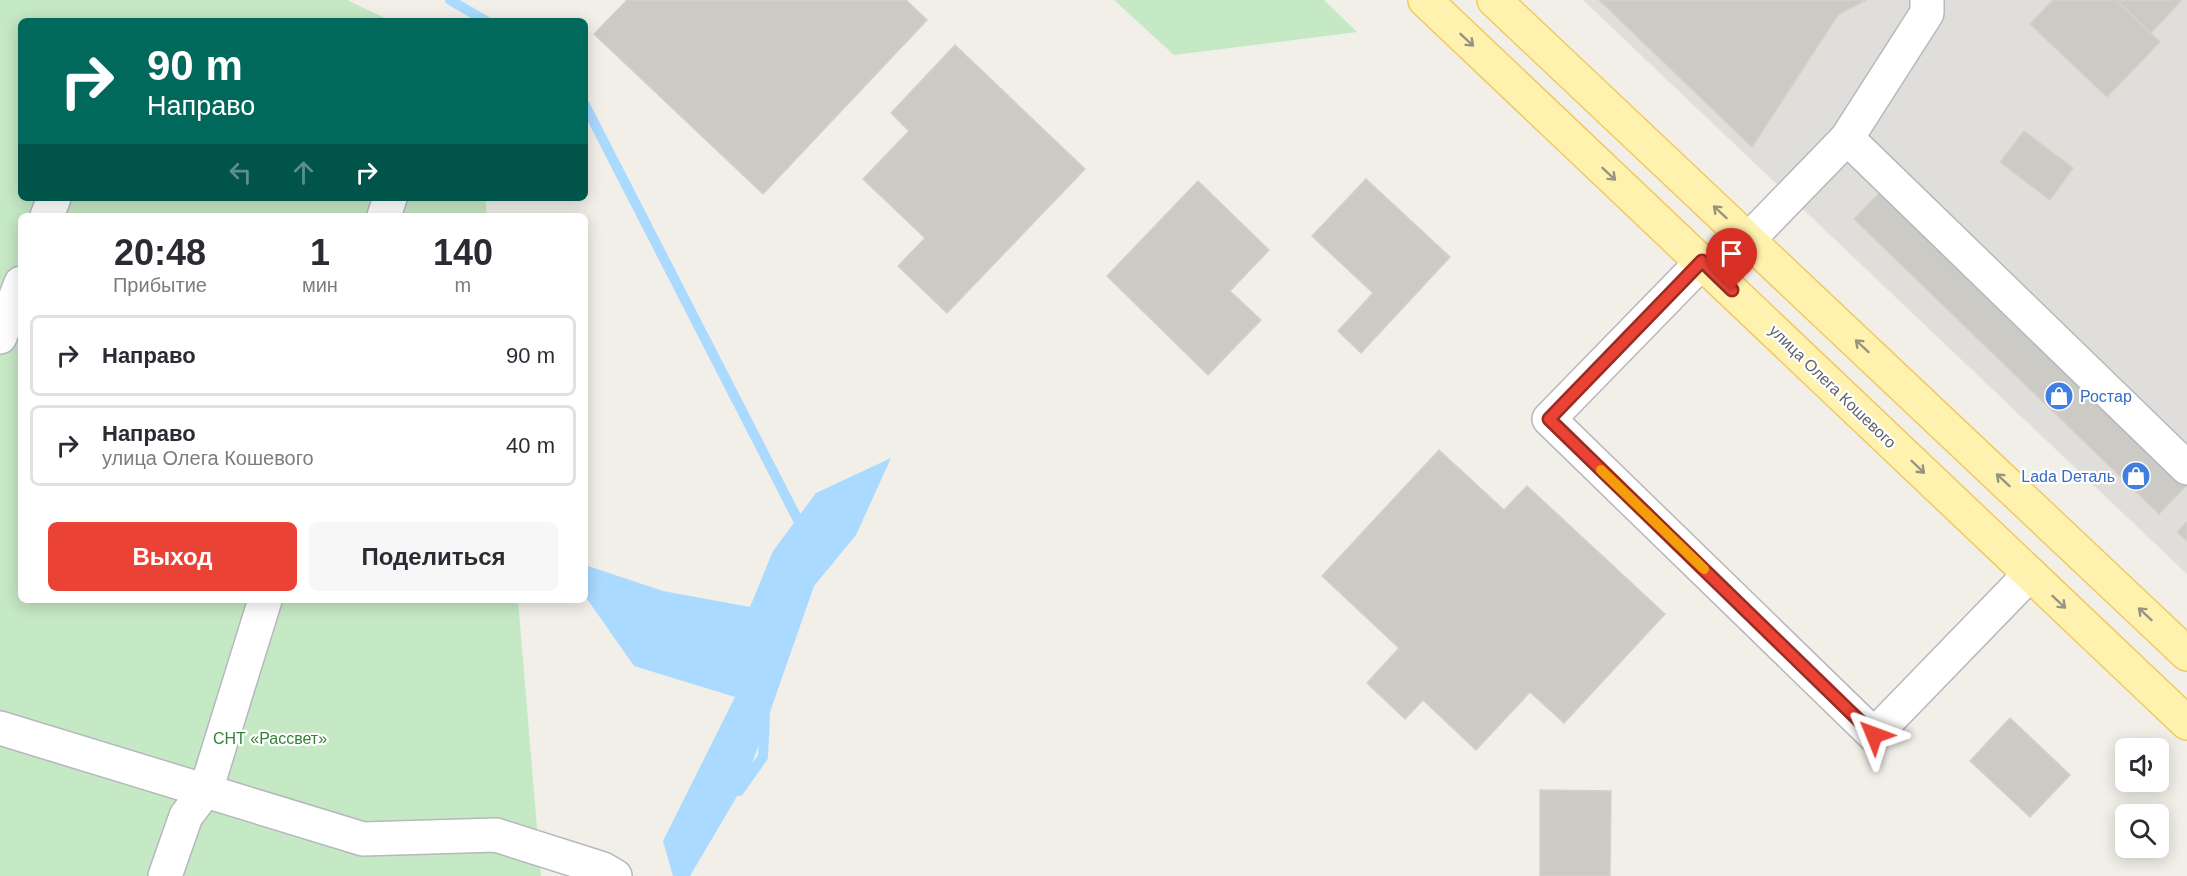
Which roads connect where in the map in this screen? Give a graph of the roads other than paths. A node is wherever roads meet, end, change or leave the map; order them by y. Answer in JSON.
{"nodes":[{"id":1,"x":1425,"y":0,"type":"edge"},
{"id":2,"x":1494,"y":0,"type":"edge"},
{"id":3,"x":1928,"y":0,"type":"edge"},
{"id":4,"x":1847,"y":138,"type":"junction"},
{"id":5,"x":1749,"y":238,"type":"junction"},
{"id":6,"x":1702,"y":261,"type":"junction"},
{"id":7,"x":18,"y":291,"type":"edge"},
{"id":8,"x":0,"y":337,"type":"edge"},
{"id":9,"x":2187,"y":468,"type":"edge"},
{"id":10,"x":2030,"y":574,"type":"junction"},
{"id":11,"x":264,"y":603,"type":"edge"},
{"id":12,"x":2187,"y":654,"type":"edge"},
{"id":13,"x":2187,"y":723,"type":"edge"},
{"id":14,"x":0,"y":728,"type":"edge"},
{"id":15,"x":206,"y":790,"type":"junction"},
{"id":16,"x":165,"y":876,"type":"edge"},
{"id":17,"x":615,"y":876,"type":"edge"}],
"edges":[{"from":1,"to":6,"type":"main road","name":"улица Олега Кошевого","one_way":true},
{"from":5,"to":2,"type":"main road","one_way":true},
{"from":3,"to":4,"type":"lane"},
{"from":4,"to":5,"type":"lane"},
{"from":4,"to":9,"type":"lane"},
{"from":12,"to":5,"type":"main road","one_way":true},
{"from":6,"to":10,"type":"main road","name":"улица Олега Кошевого","one_way":true},
{"from":6,"to":10,"type":"lane"},
{"from":7,"to":8,"type":"lane"},
{"from":10,"to":13,"type":"main road","name":"улица Олега Кошевого","one_way":true},
{"from":11,"to":15,"type":"lane"},
{"from":14,"to":15,"type":"lane"},
{"from":15,"to":16,"type":"lane"},
{"from":15,"to":17,"type":"lane"}]}
